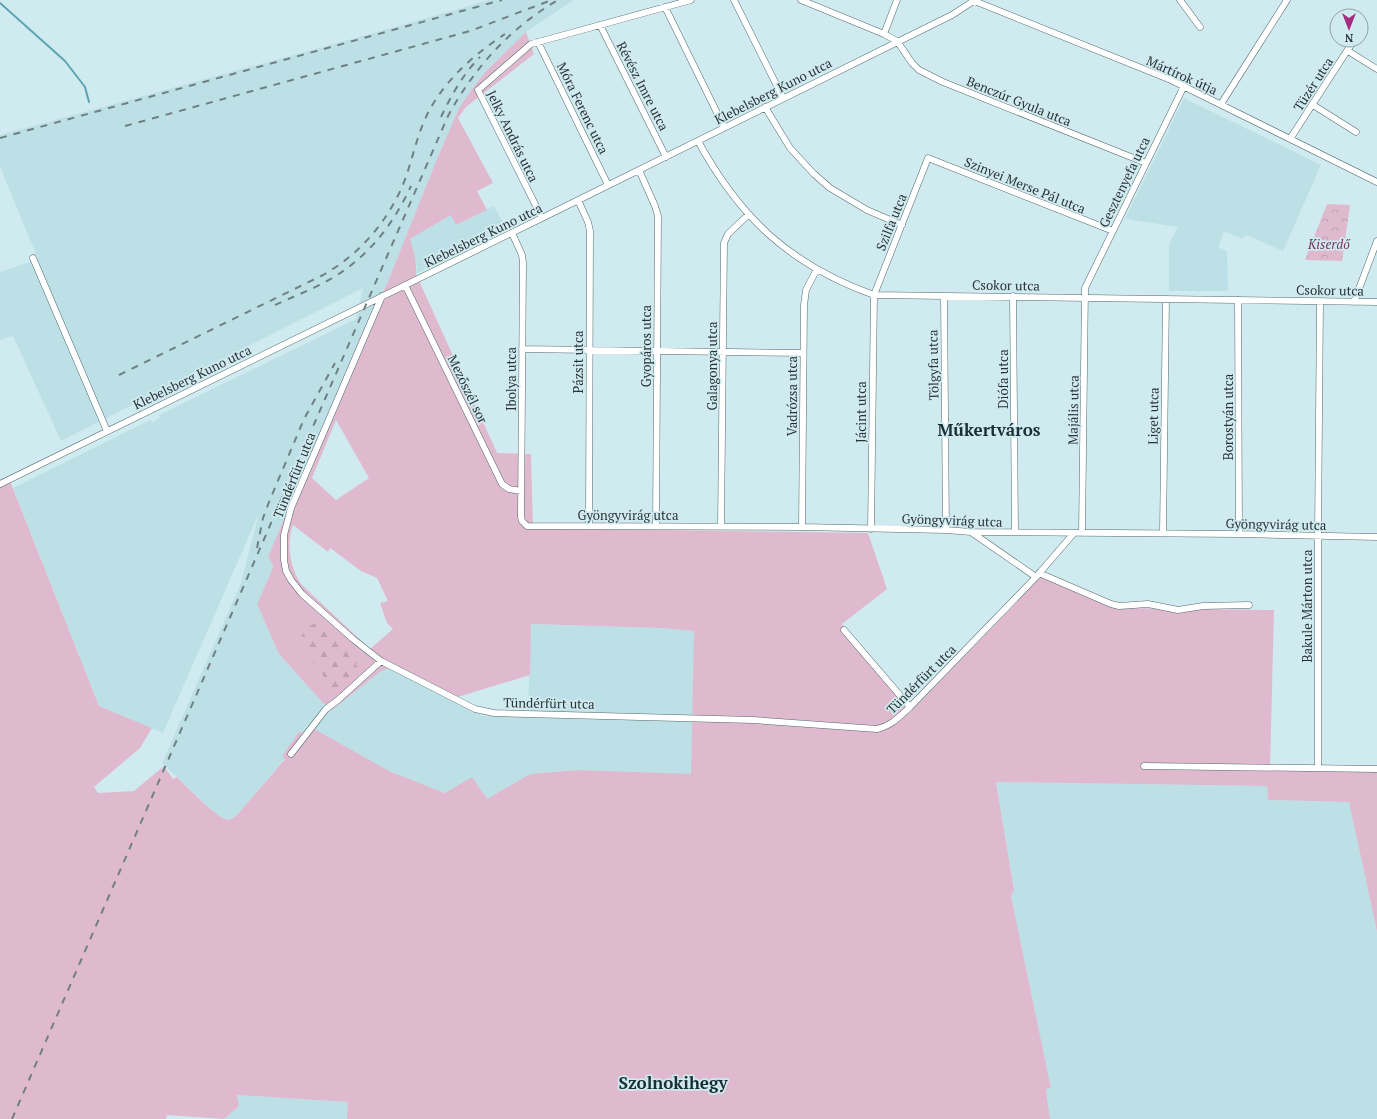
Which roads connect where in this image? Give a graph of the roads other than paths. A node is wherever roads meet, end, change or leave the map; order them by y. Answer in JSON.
{"nodes":[{"id":1,"x":690,"y":0,"type":"edge"},
{"id":2,"x":734,"y":0,"type":"edge"},
{"id":3,"x":801,"y":0,"type":"edge"},
{"id":4,"x":897,"y":0,"type":"edge"},
{"id":5,"x":974,"y":0,"type":"edge"},
{"id":6,"x":1180,"y":0,"type":"edge"},
{"id":7,"x":1287,"y":0,"type":"edge"},
{"id":8,"x":665,"y":7,"type":"junction"},
{"id":9,"x":600,"y":25,"type":"junction"},
{"id":10,"x":1200,"y":27,"type":"dead end"},
{"id":11,"x":884,"y":34,"type":"junction"},
{"id":12,"x":897,"y":41,"type":"junction"},
{"id":13,"x":538,"y":42,"type":"junction"},
{"id":14,"x":1348,"y":50,"type":"joint"},
{"id":15,"x":1377,"y":69,"type":"edge"},
{"id":16,"x":1184,"y":86,"type":"junction"},
{"id":17,"x":783,"y":98,"type":"junction"},
{"id":18,"x":1221,"y":104,"type":"junction"},
{"id":19,"x":1313,"y":104,"type":"junction"},
{"id":20,"x":765,"y":107,"type":"junction"},
{"id":21,"x":724,"y":128,"type":"junction"},
{"id":22,"x":1356,"y":132,"type":"dead end"},
{"id":23,"x":1290,"y":139,"type":"junction"},
{"id":24,"x":698,"y":141,"type":"junction"},
{"id":25,"x":666,"y":157,"type":"junction"},
{"id":26,"x":928,"y":158,"type":"joint"},
{"id":27,"x":1146,"y":162,"type":"junction"},
{"id":28,"x":639,"y":170,"type":"junction"},
{"id":29,"x":1377,"y":182,"type":"edge"},
{"id":30,"x":608,"y":185,"type":"junction"},
{"id":31,"x":578,"y":200,"type":"junction"},
{"id":32,"x":748,"y":215,"type":"junction"},
{"id":33,"x":542,"y":218,"type":"junction"},
{"id":34,"x":902,"y":225,"type":"junction"},
{"id":35,"x":1113,"y":231,"type":"junction"},
{"id":36,"x":512,"y":233,"type":"junction"},
{"id":37,"x":1377,"y":242,"type":"edge"},
{"id":38,"x":33,"y":258,"type":"dead end"},
{"id":39,"x":817,"y":269,"type":"junction"},
{"id":40,"x":406,"y":285,"type":"junction"},
{"id":41,"x":1085,"y":288,"type":"joint"},
{"id":42,"x":874,"y":294,"type":"junction"},
{"id":43,"x":382,"y":296,"type":"junction"},
{"id":44,"x":944,"y":296,"type":"junction"},
{"id":45,"x":1013,"y":296,"type":"junction"},
{"id":46,"x":1085,"y":297,"type":"junction"},
{"id":47,"x":1166,"y":299,"type":"junction"},
{"id":48,"x":1238,"y":300,"type":"junction"},
{"id":49,"x":1320,"y":301,"type":"junction"},
{"id":50,"x":1354,"y":302,"type":"junction"},
{"id":51,"x":1377,"y":302,"type":"edge"},
{"id":52,"x":522,"y":349,"type":"junction"},
{"id":53,"x":590,"y":350,"type":"junction"},
{"id":54,"x":658,"y":351,"type":"junction"},
{"id":55,"x":723,"y":352,"type":"junction"},
{"id":56,"x":803,"y":353,"type":"junction"},
{"id":57,"x":107,"y":431,"type":"junction"},
{"id":58,"x":0,"y":484,"type":"edge"},
{"id":59,"x":521,"y":491,"type":"junction"},
{"id":60,"x":527,"y":526,"type":"joint"},
{"id":61,"x":589,"y":526,"type":"junction"},
{"id":62,"x":656,"y":526,"type":"junction"},
{"id":63,"x":721,"y":526,"type":"junction"},
{"id":64,"x":802,"y":527,"type":"junction"},
{"id":65,"x":871,"y":529,"type":"junction"},
{"id":66,"x":946,"y":530,"type":"junction"},
{"id":67,"x":971,"y":532,"type":"junction"},
{"id":68,"x":1015,"y":532,"type":"junction"},
{"id":69,"x":1074,"y":533,"type":"junction"},
{"id":70,"x":1082,"y":533,"type":"junction"},
{"id":71,"x":1163,"y":533,"type":"junction"},
{"id":72,"x":1239,"y":534,"type":"junction"},
{"id":73,"x":1318,"y":535,"type":"junction"},
{"id":74,"x":1377,"y":537,"type":"edge"},
{"id":75,"x":1037,"y":575,"type":"junction"},
{"id":76,"x":1249,"y":605,"type":"dead end"},
{"id":77,"x":844,"y":630,"type":"dead end"},
{"id":78,"x":381,"y":661,"type":"junction"},
{"id":79,"x":910,"y":707,"type":"junction"},
{"id":80,"x":291,"y":754,"type":"dead end"},
{"id":81,"x":1144,"y":766,"type":"dead end"},
{"id":82,"x":1318,"y":768,"type":"junction"},
{"id":83,"x":1377,"y":769,"type":"edge"}],
"edges":[{"from":1,"to":8,"type":"street"},
{"from":2,"to":17,"type":"street"},
{"from":3,"to":11,"type":"street"},
{"from":4,"to":11,"type":"street"},
{"from":5,"to":12,"type":"street","name":"Klebelsberg Kuno utca"},
{"from":5,"to":16,"type":"street","name":"Mártírok útja"},
{"from":6,"to":10,"type":"street"},
{"from":7,"to":18,"type":"street"},
{"from":8,"to":9,"type":"street"},
{"from":8,"to":21,"type":"street"},
{"from":9,"to":13,"type":"street"},
{"from":9,"to":25,"type":"street","name":"Révész Imre utca"},
{"from":11,"to":12,"type":"street"},
{"from":12,"to":17,"type":"street","name":"Klebelsberg Kuno utca"},
{"from":12,"to":27,"type":"street","name":"Benczúr Gyula utca"},
{"from":13,"to":30,"type":"street","name":"Móra Ferenc utca"},
{"from":13,"to":33,"type":"street","name":"Jelky András utca"},
{"from":14,"to":15,"type":"street"},
{"from":14,"to":19,"type":"street","name":"Tüzér utca"},
{"from":16,"to":18,"type":"street","name":"Mártírok útja"},
{"from":16,"to":27,"type":"street","name":"Gesztenyefa utca"},
{"from":17,"to":20,"type":"street","name":"Klebelsberg Kuno utca"},
{"from":18,"to":23,"type":"street","name":"Mártírok útja"},
{"from":19,"to":22,"type":"street"},
{"from":19,"to":23,"type":"street","name":"Tüzér utca"},
{"from":20,"to":21,"type":"street","name":"Klebelsberg Kuno utca"},
{"from":20,"to":34,"type":"street"},
{"from":21,"to":24,"type":"street","name":"Klebelsberg Kuno utca"},
{"from":23,"to":29,"type":"street","name":"Mártírok útja"},
{"from":24,"to":25,"type":"street","name":"Klebelsberg Kuno utca"},
{"from":24,"to":32,"type":"street","name":"Csokor utca"},
{"from":25,"to":28,"type":"street","name":"Klebelsberg Kuno utca"},
{"from":26,"to":34,"type":"street","name":"Szilfa utca"},
{"from":26,"to":35,"type":"street","name":"Szinyei Merse Pál utca"},
{"from":27,"to":35,"type":"street","name":"Gesztenyefa utca"},
{"from":28,"to":30,"type":"street","name":"Klebelsberg Kuno utca"},
{"from":28,"to":54,"type":"street","name":"Gyopáros utca"},
{"from":30,"to":31,"type":"street","name":"Klebelsberg Kuno utca"},
{"from":31,"to":33,"type":"street","name":"Klebelsberg Kuno utca"},
{"from":31,"to":53,"type":"street","name":"Pázsit utca"},
{"from":32,"to":39,"type":"street","name":"Csokor utca"},
{"from":32,"to":55,"type":"street","name":"Galagonya utca"},
{"from":33,"to":36,"type":"street","name":"Klebelsberg Kuno utca"},
{"from":34,"to":42,"type":"street","name":"Szilfa utca"},
{"from":35,"to":41,"type":"street","name":"Gesztenyefa utca"},
{"from":36,"to":40,"type":"street","name":"Klebelsberg Kuno utca"},
{"from":36,"to":52,"type":"street","name":"Ibolya utca"},
{"from":37,"to":50,"type":"street"},
{"from":38,"to":57,"type":"street"},
{"from":39,"to":42,"type":"street","name":"Csokor utca"},
{"from":39,"to":56,"type":"street","name":"Vadrózsa utca"},
{"from":40,"to":43,"type":"street","name":"Klebelsberg Kuno utca"},
{"from":40,"to":59,"type":"street","name":"Mezőszél sor"},
{"from":41,"to":46,"type":"street","name":"Majális utca"},
{"from":42,"to":44,"type":"street","name":"Csokor utca"},
{"from":42,"to":65,"type":"street","name":"Jácint utca"},
{"from":43,"to":57,"type":"street","name":"Klebelsberg Kuno utca"},
{"from":43,"to":78,"type":"street","name":"Tündérfürt utca"},
{"from":44,"to":45,"type":"street","name":"Csokor utca"},
{"from":44,"to":66,"type":"street","name":"Tölgyfa utca"},
{"from":45,"to":46,"type":"street","name":"Csokor utca"},
{"from":45,"to":68,"type":"street","name":"Diófa utca"},
{"from":46,"to":47,"type":"street","name":"Csokor utca"},
{"from":46,"to":70,"type":"street","name":"Majális utca"},
{"from":47,"to":48,"type":"street","name":"Csokor utca"},
{"from":47,"to":71,"type":"street","name":"Liget utca"},
{"from":48,"to":49,"type":"street","name":"Csokor utca"},
{"from":48,"to":72,"type":"street","name":"Borostyán utca"},
{"from":49,"to":50,"type":"street","name":"Csokor utca"},
{"from":49,"to":73,"type":"street","name":"Bakule Márton utca"},
{"from":50,"to":51,"type":"street","name":"Csokor utca"},
{"from":52,"to":53,"type":"street"},
{"from":52,"to":59,"type":"street","name":"Ibolya utca"},
{"from":53,"to":54,"type":"street"},
{"from":53,"to":61,"type":"street","name":"Pázsit utca"},
{"from":54,"to":55,"type":"street"},
{"from":54,"to":62,"type":"street","name":"Gyopáros utca"},
{"from":55,"to":56,"type":"street"},
{"from":55,"to":63,"type":"street","name":"Galagonya utca"},
{"from":56,"to":64,"type":"street","name":"Vadrózsa utca"},
{"from":57,"to":58,"type":"street","name":"Klebelsberg Kuno utca"},
{"from":59,"to":60,"type":"street","name":"Ibolya utca"},
{"from":60,"to":61,"type":"street","name":"Gyöngyvirág utca"},
{"from":61,"to":62,"type":"street","name":"Gyöngyvirág utca"},
{"from":62,"to":63,"type":"street","name":"Gyöngyvirág utca"},
{"from":63,"to":64,"type":"street","name":"Gyöngyvirág utca"},
{"from":64,"to":65,"type":"street","name":"Gyöngyvirág utca"},
{"from":65,"to":66,"type":"street","name":"Gyöngyvirág utca"},
{"from":66,"to":67,"type":"street","name":"Gyöngyvirág utca"},
{"from":67,"to":68,"type":"street","name":"Gyöngyvirág utca"},
{"from":67,"to":75,"type":"street"},
{"from":68,"to":69,"type":"street","name":"Gyöngyvirág utca"},
{"from":69,"to":70,"type":"street","name":"Gyöngyvirág utca"},
{"from":69,"to":75,"type":"street","name":"Tündérfürt utca"},
{"from":70,"to":71,"type":"street","name":"Gyöngyvirág utca"},
{"from":71,"to":72,"type":"street","name":"Gyöngyvirág utca"},
{"from":72,"to":73,"type":"street","name":"Gyöngyvirág utca"},
{"from":73,"to":74,"type":"street","name":"Gyöngyvirág utca"},
{"from":73,"to":82,"type":"street","name":"Bakule Márton utca"},
{"from":75,"to":76,"type":"street"},
{"from":75,"to":79,"type":"street","name":"Tündérfürt utca"},
{"from":77,"to":79,"type":"street"},
{"from":78,"to":79,"type":"street","name":"Tündérfürt utca"},
{"from":78,"to":80,"type":"street"},
{"from":81,"to":82,"type":"street"},
{"from":82,"to":83,"type":"street"}]}
